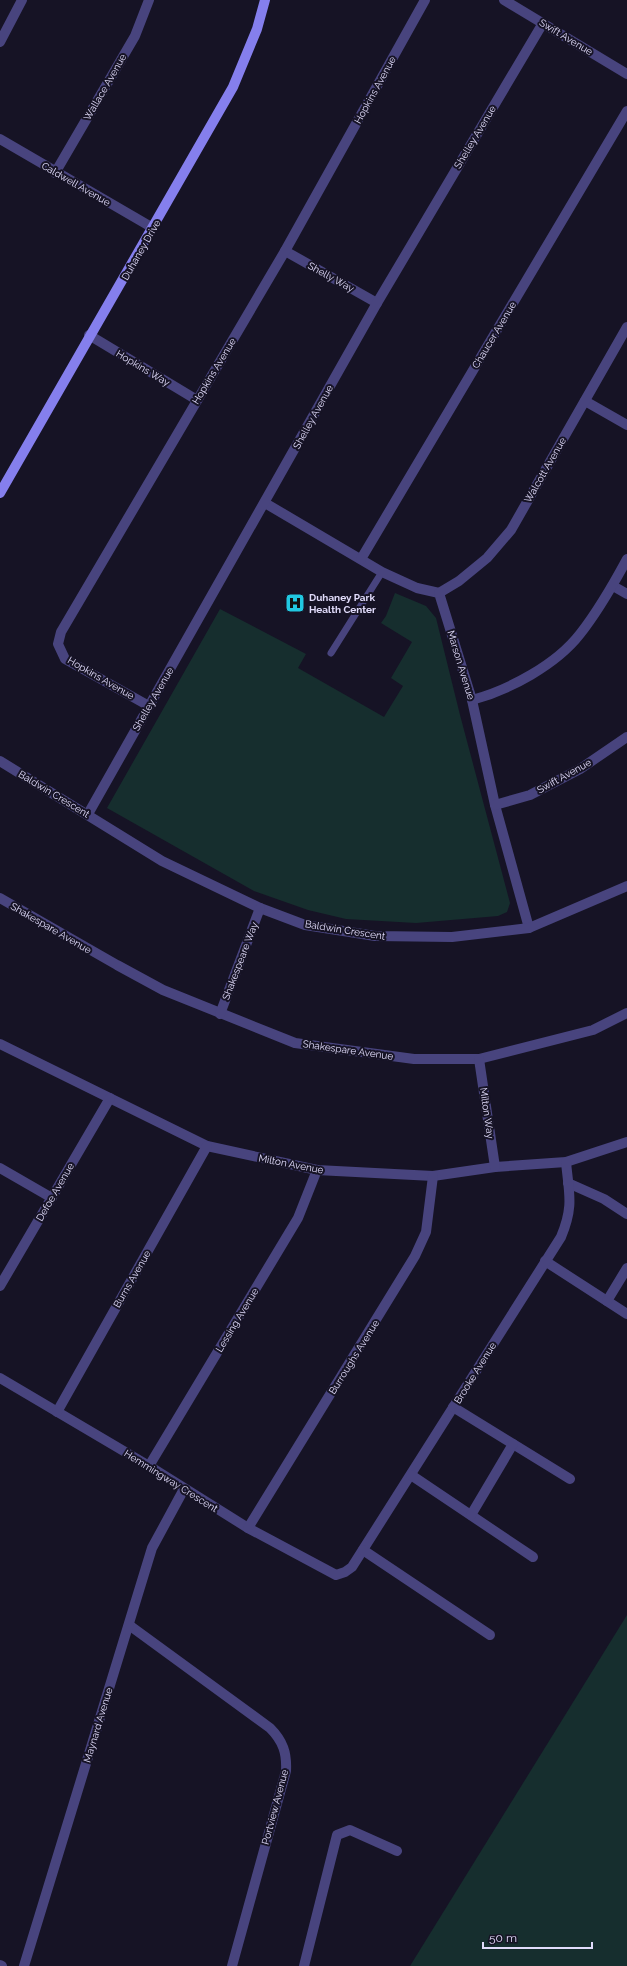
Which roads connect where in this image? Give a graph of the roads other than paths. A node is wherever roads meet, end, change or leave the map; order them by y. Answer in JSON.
{"nodes":[{"id":1,"x":22,"y":0,"type":"edge"},
{"id":2,"x":149,"y":0,"type":"edge"},
{"id":3,"x":265,"y":0,"type":"edge"},
{"id":4,"x":425,"y":0,"type":"edge"},
{"id":5,"x":504,"y":0,"type":"edge"},
{"id":6,"x":543,"y":23,"type":"junction"},
{"id":7,"x":0,"y":42,"type":"edge"},
{"id":8,"x":627,"y":74,"type":"edge"},
{"id":9,"x":627,"y":111,"type":"edge"},
{"id":10,"x":0,"y":139,"type":"edge"},
{"id":11,"x":55,"y":172,"type":"junction"},
{"id":12,"x":153,"y":228,"type":"junction"},
{"id":13,"x":285,"y":251,"type":"junction"},
{"id":14,"x":377,"y":303,"type":"junction"},
{"id":15,"x":627,"y":327,"type":"edge"},
{"id":16,"x":89,"y":335,"type":"junction"},
{"id":17,"x":197,"y":400,"type":"junction"},
{"id":18,"x":585,"y":400,"type":"junction"},
{"id":19,"x":627,"y":425,"type":"edge"},
{"id":20,"x":0,"y":493,"type":"edge"},
{"id":21,"x":265,"y":503,"type":"junction"},
{"id":22,"x":361,"y":559,"type":"junction"},
{"id":23,"x":627,"y":559,"type":"edge"},
{"id":24,"x":382,"y":572,"type":"junction"},
{"id":25,"x":613,"y":586,"type":"junction"},
{"id":26,"x":439,"y":593,"type":"junction"},
{"id":27,"x":627,"y":594,"type":"edge"},
{"id":28,"x":331,"y":653,"type":"dead end"},
{"id":29,"x":472,"y":700,"type":"junction"},
{"id":30,"x":149,"y":706,"type":"junction"},
{"id":31,"x":627,"y":737,"type":"edge"},
{"id":32,"x":0,"y":761,"type":"edge"},
{"id":33,"x":495,"y":805,"type":"junction"},
{"id":34,"x":88,"y":814,"type":"junction"},
{"id":35,"x":627,"y":886,"type":"edge"},
{"id":36,"x":0,"y":898,"type":"edge"},
{"id":37,"x":260,"y":908,"type":"junction"},
{"id":38,"x":529,"y":928,"type":"junction"},
{"id":39,"x":220,"y":1014,"type":"junction"},
{"id":40,"x":627,"y":1014,"type":"edge"},
{"id":41,"x":0,"y":1044,"type":"edge"},
{"id":42,"x":479,"y":1059,"type":"junction"},
{"id":43,"x":110,"y":1098,"type":"junction"},
{"id":44,"x":627,"y":1142,"type":"edge"},
{"id":45,"x":207,"y":1146,"type":"junction"},
{"id":46,"x":566,"y":1162,"type":"junction"},
{"id":47,"x":495,"y":1167,"type":"junction"},
{"id":48,"x":0,"y":1168,"type":"edge"},
{"id":49,"x":317,"y":1170,"type":"junction"},
{"id":50,"x":433,"y":1176,"type":"junction"},
{"id":51,"x":568,"y":1183,"type":"junction"},
{"id":52,"x":52,"y":1198,"type":"junction"},
{"id":53,"x":627,"y":1214,"type":"edge"},
{"id":54,"x":545,"y":1261,"type":"junction"},
{"id":55,"x":627,"y":1268,"type":"edge"},
{"id":56,"x":0,"y":1286,"type":"edge"},
{"id":57,"x":607,"y":1301,"type":"junction"},
{"id":58,"x":627,"y":1314,"type":"edge"},
{"id":59,"x":0,"y":1378,"type":"edge"},
{"id":60,"x":453,"y":1407,"type":"junction"},
{"id":61,"x":57,"y":1412,"type":"junction"},
{"id":62,"x":513,"y":1444,"type":"junction"},
{"id":63,"x":149,"y":1466,"type":"junction"},
{"id":64,"x":411,"y":1475,"type":"junction"},
{"id":65,"x":570,"y":1479,"type":"dead end"},
{"id":66,"x":184,"y":1489,"type":"junction"},
{"id":67,"x":471,"y":1515,"type":"junction"},
{"id":68,"x":248,"y":1528,"type":"junction"},
{"id":69,"x":364,"y":1550,"type":"junction"},
{"id":70,"x":533,"y":1556,"type":"dead end"},
{"id":71,"x":345,"y":1572,"type":"joint"},
{"id":72,"x":129,"y":1625,"type":"junction"},
{"id":73,"x":490,"y":1635,"type":"dead end"},
{"id":74,"x":398,"y":1851,"type":"dead end"},
{"id":75,"x":24,"y":1966,"type":"edge"},
{"id":76,"x":232,"y":1966,"type":"edge"},
{"id":77,"x":304,"y":1966,"type":"edge"}],
"edges":[{"from":1,"to":7,"type":"street"},
{"from":2,"to":11,"type":"street","name":"Wallace Avenue"},
{"from":3,"to":12,"type":"street","name":"Duhaney Drive"},
{"from":4,"to":13,"type":"street","name":"Hopkins Avenue"},
{"from":5,"to":6,"type":"street","name":"Swift Avenue"},
{"from":6,"to":8,"type":"street","name":"Swift Avenue"},
{"from":6,"to":14,"type":"street","name":"Shelley Avenue"},
{"from":9,"to":22,"type":"street","name":"Chaucer Avenue"},
{"from":10,"to":11,"type":"street","name":"Caldwell Avenue"},
{"from":11,"to":12,"type":"street","name":"Caldwell Avenue"},
{"from":12,"to":16,"type":"street","name":"Duhaney Drive"},
{"from":13,"to":14,"type":"street","name":"Shelly Way"},
{"from":13,"to":17,"type":"street","name":"Hopkins Avenue"},
{"from":14,"to":21,"type":"street","name":"Shelley Avenue"},
{"from":15,"to":18,"type":"street","name":"Walcott Avenue"},
{"from":16,"to":17,"type":"street","name":"Hopkins Way"},
{"from":16,"to":20,"type":"street","name":"Duhaney Drive"},
{"from":17,"to":30,"type":"street","name":"Hopkins Avenue"},
{"from":18,"to":19,"type":"street"},
{"from":18,"to":26,"type":"street","name":"Walcott Avenue"},
{"from":21,"to":22,"type":"street"},
{"from":21,"to":30,"type":"street","name":"Shelley Avenue"},
{"from":22,"to":24,"type":"street"},
{"from":23,"to":25,"type":"street"},
{"from":24,"to":26,"type":"street"},
{"from":24,"to":28,"type":"lane"},
{"from":25,"to":27,"type":"street"},
{"from":25,"to":29,"type":"street"},
{"from":26,"to":29,"type":"street","name":"Marson Avenue"},
{"from":29,"to":33,"type":"street","name":"Marson Avenue"},
{"from":30,"to":34,"type":"street","name":"Shelley Avenue"},
{"from":31,"to":33,"type":"street","name":"Swift Avenue"},
{"from":32,"to":34,"type":"street","name":"Baldwin Crescent"},
{"from":33,"to":38,"type":"street","name":"Marson Avenue"},
{"from":34,"to":37,"type":"street","name":"Baldwin Crescent"},
{"from":35,"to":38,"type":"street","name":"Baldwin Crescent"},
{"from":36,"to":39,"type":"street","name":"Shakespare Avenue"},
{"from":37,"to":38,"type":"street","name":"Baldwin Crescent"},
{"from":37,"to":39,"type":"street","name":"Shakespeare Way"},
{"from":39,"to":42,"type":"street","name":"Shakespare Avenue"},
{"from":40,"to":42,"type":"street","name":"Shakespare Avenue"},
{"from":41,"to":43,"type":"street","name":"Milton Avenue"},
{"from":42,"to":47,"type":"street","name":"Milton Way"},
{"from":43,"to":45,"type":"street","name":"Milton Avenue"},
{"from":43,"to":52,"type":"street","name":"Defoe Avenue"},
{"from":44,"to":46,"type":"street","name":"Milton Avenue"},
{"from":45,"to":49,"type":"street","name":"Milton Avenue"},
{"from":45,"to":61,"type":"street","name":"Burns Avenue"},
{"from":46,"to":47,"type":"street","name":"Milton Avenue"},
{"from":46,"to":51,"type":"street","name":"Brooke Avenue"},
{"from":47,"to":50,"type":"street","name":"Milton Avenue"},
{"from":48,"to":52,"type":"street"},
{"from":49,"to":50,"type":"street","name":"Milton Avenue"},
{"from":49,"to":63,"type":"street","name":"Lessing Avenue"},
{"from":50,"to":68,"type":"street","name":"Burroughs Avenue"},
{"from":51,"to":53,"type":"street"},
{"from":51,"to":54,"type":"street","name":"Brooke Avenue"},
{"from":52,"to":56,"type":"street","name":"Defoe Avenue"},
{"from":54,"to":57,"type":"street"},
{"from":54,"to":60,"type":"street","name":"Brooke Avenue"},
{"from":55,"to":57,"type":"street"},
{"from":57,"to":58,"type":"street"},
{"from":59,"to":61,"type":"street","name":"Hemmingway Crescent"},
{"from":60,"to":62,"type":"street"},
{"from":60,"to":64,"type":"street","name":"Brooke Avenue"},
{"from":61,"to":63,"type":"street","name":"Hemmingway Crescent"},
{"from":62,"to":65,"type":"street"},
{"from":62,"to":67,"type":"street"},
{"from":63,"to":66,"type":"street","name":"Hemmingway Crescent"},
{"from":64,"to":67,"type":"street"},
{"from":64,"to":69,"type":"street","name":"Brooke Avenue"},
{"from":66,"to":68,"type":"street","name":"Hemmingway Crescent"},
{"from":66,"to":72,"type":"street","name":"Maynard Avenue"},
{"from":67,"to":70,"type":"street"},
{"from":68,"to":71,"type":"street","name":"Hemmingway Crescent"},
{"from":69,"to":71,"type":"street","name":"Brooke Avenue"},
{"from":69,"to":73,"type":"street"},
{"from":72,"to":75,"type":"street","name":"Maynard Avenue"},
{"from":72,"to":76,"type":"street","name":"Portview Avenue"},
{"from":74,"to":77,"type":"street"}]}
